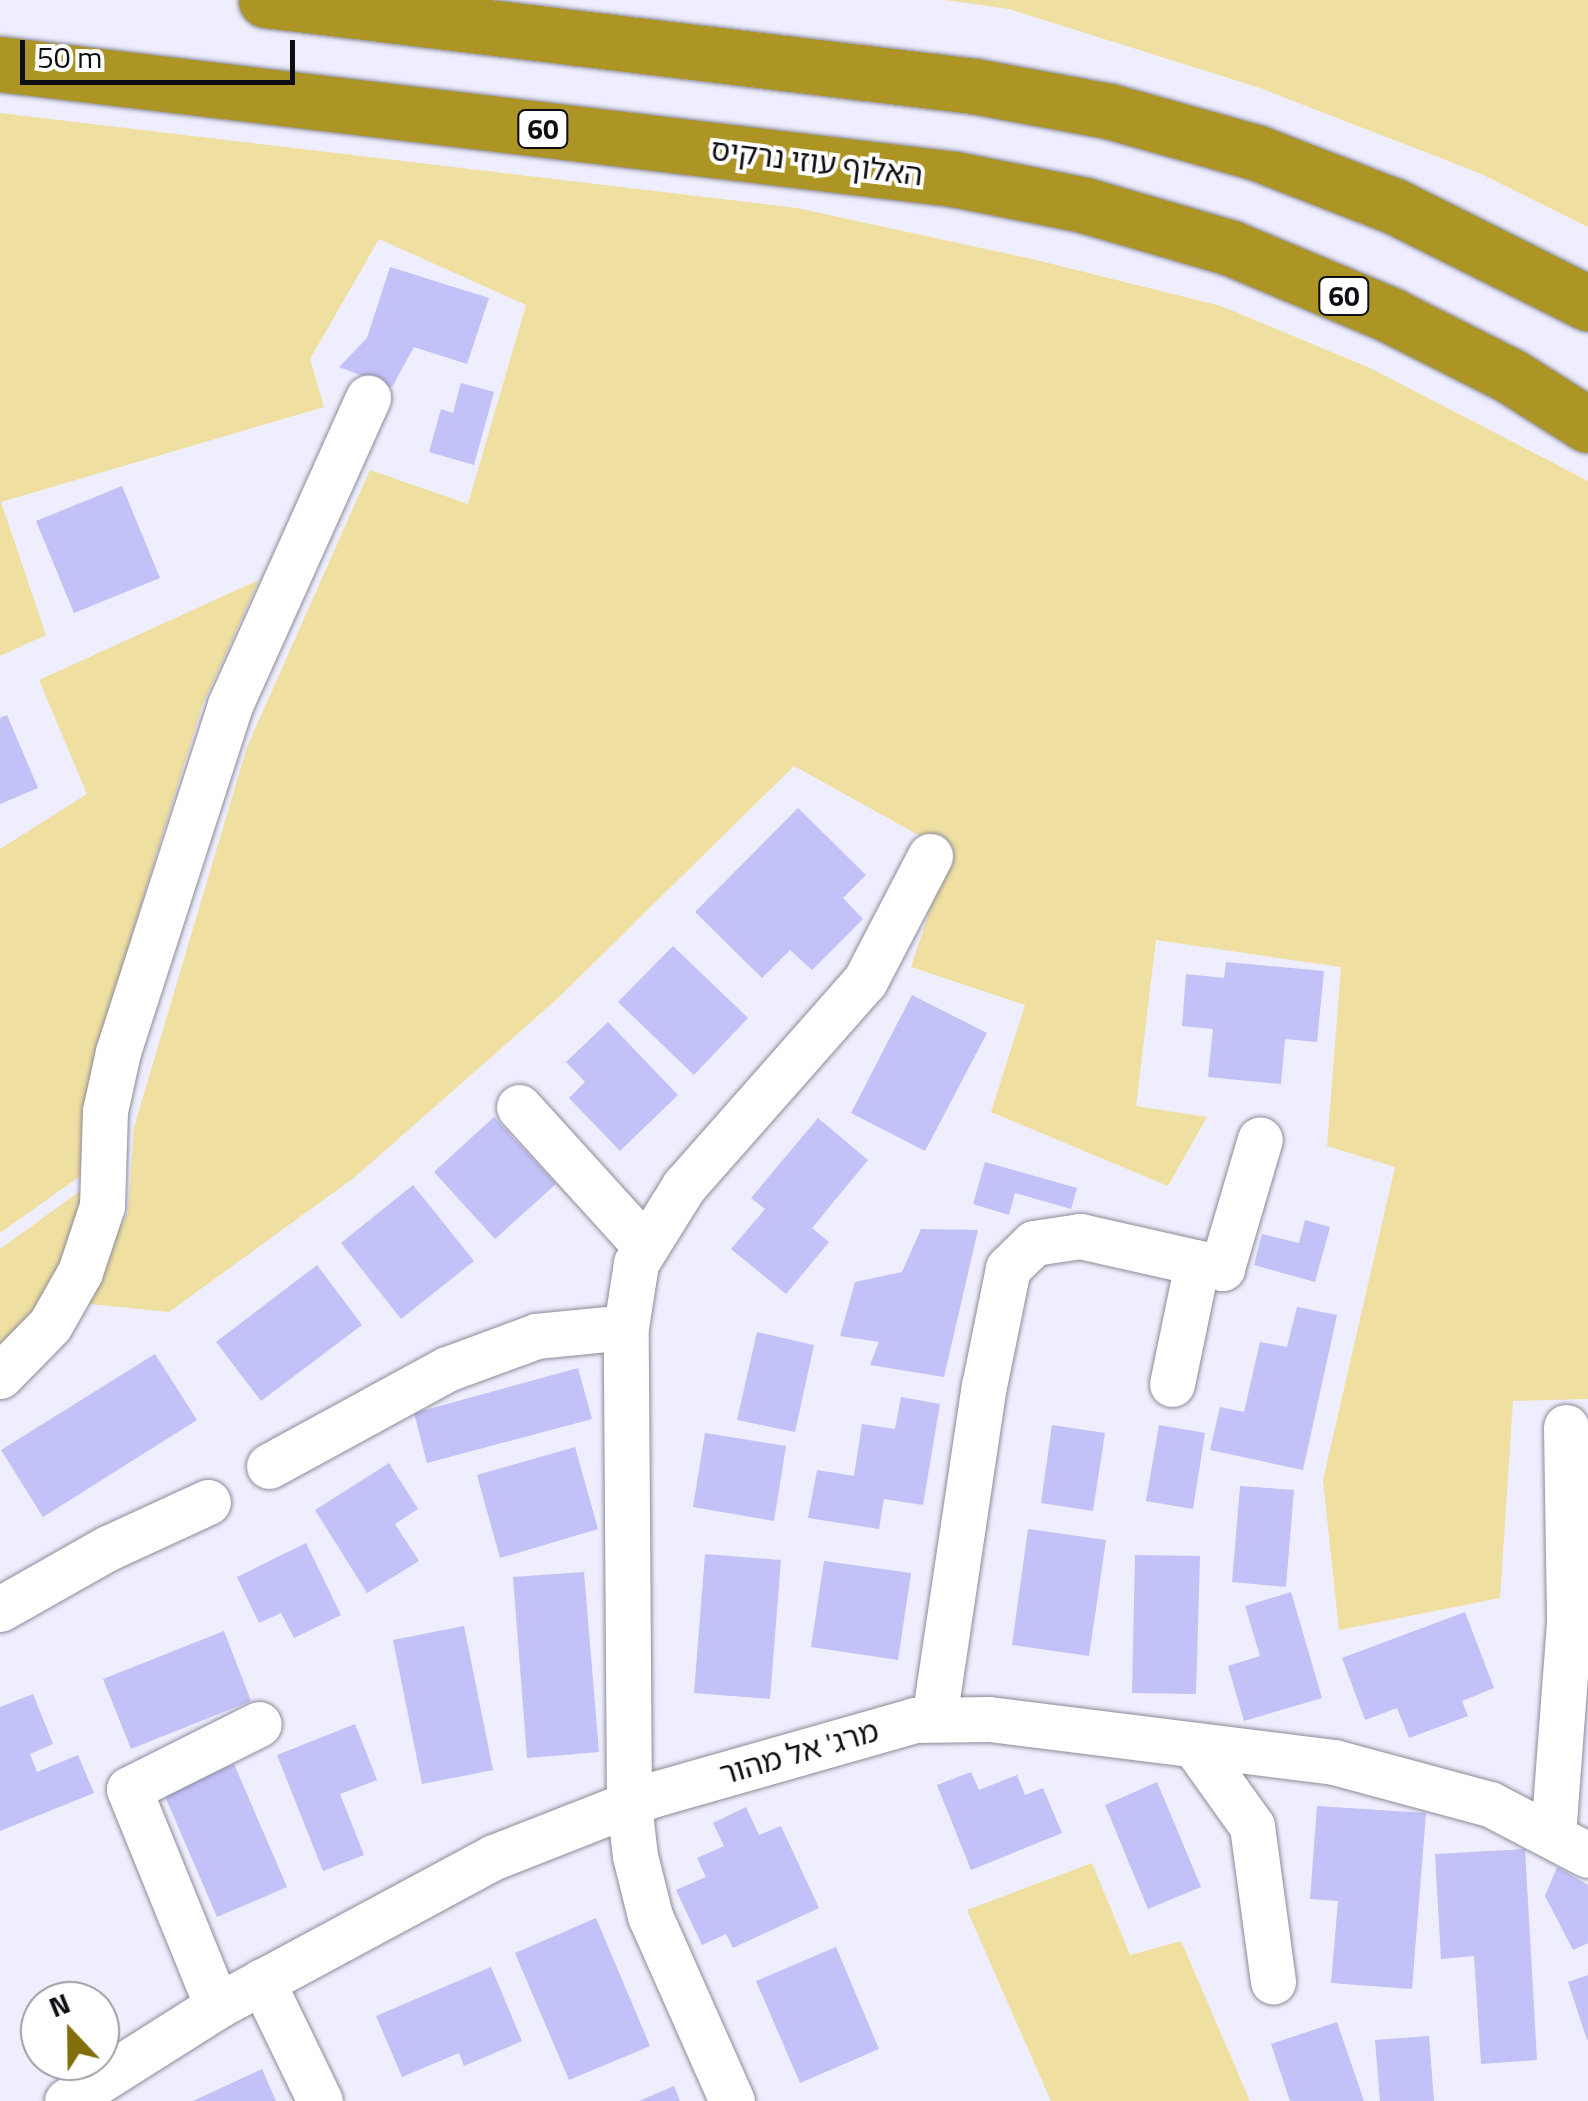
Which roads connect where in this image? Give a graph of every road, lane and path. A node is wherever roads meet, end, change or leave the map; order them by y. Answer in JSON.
{"nodes":[{"id":1,"x":266,"y":0,"type":"edge"},
{"id":2,"x":0,"y":64,"type":"edge"},
{"id":3,"x":1588,"y":303,"type":"edge"},
{"id":4,"x":368,"y":398,"type":"dead end"},
{"id":5,"x":1588,"y":425,"type":"edge"},
{"id":6,"x":930,"y":856,"type":"dead end"},
{"id":7,"x":519,"y":1106,"type":"dead end"},
{"id":8,"x":1260,"y":1140,"type":"dead end"},
{"id":9,"x":644,"y":1245,"type":"junction"},
{"id":10,"x":1198,"y":1263,"type":"junction"},
{"id":11,"x":626,"y":1327,"type":"junction"},
{"id":12,"x":0,"y":1376,"type":"edge"},
{"id":13,"x":1172,"y":1384,"type":"dead end"},
{"id":14,"x":1566,"y":1427,"type":"dead end"},
{"id":15,"x":268,"y":1466,"type":"dead end"},
{"id":16,"x":208,"y":1502,"type":"dead end"},
{"id":17,"x":0,"y":1609,"type":"edge"},
{"id":18,"x":1579,"y":1620,"type":"edge"},
{"id":19,"x":934,"y":1719,"type":"junction"},
{"id":20,"x":259,"y":1724,"type":"dead end"},
{"id":21,"x":1194,"y":1745,"type":"junction"},
{"id":22,"x":629,"y":1804,"type":"junction"},
{"id":23,"x":1571,"y":1845,"type":"edge"},
{"id":24,"x":262,"y":1980,"type":"junction"},
{"id":25,"x":1273,"y":1982,"type":"dead end"},
{"id":26,"x":217,"y":2006,"type":"junction"},
{"id":27,"x":67,"y":2101,"type":"edge"},
{"id":28,"x":320,"y":2101,"type":"edge"},
{"id":29,"x":732,"y":2101,"type":"edge"}],
"edges":[{"from":1,"to":3,"type":"highway"},
{"from":2,"to":5,"type":"highway","name":"האלוף עוזי נרקיס","number":"60"},
{"from":4,"to":12,"type":"street"},
{"from":6,"to":9,"type":"street"},
{"from":7,"to":9,"type":"street"},
{"from":8,"to":10,"type":"street"},
{"from":9,"to":11,"type":"street"},
{"from":10,"to":13,"type":"street"},
{"from":10,"to":19,"type":"street"},
{"from":11,"to":15,"type":"street"},
{"from":11,"to":22,"type":"street"},
{"from":14,"to":18,"type":"street"},
{"from":16,"to":17,"type":"street"},
{"from":18,"to":23,"type":"street"},
{"from":19,"to":21,"type":"street","name":"מרג' אל מהור"},
{"from":19,"to":22,"type":"street","name":"מרג' אל מהור"},
{"from":20,"to":26,"type":"street"},
{"from":21,"to":23,"type":"street","name":"מרג' אל מהור"},
{"from":21,"to":25,"type":"street"},
{"from":22,"to":24,"type":"street","name":"מרג' אל מהור"},
{"from":22,"to":29,"type":"street"},
{"from":24,"to":26,"type":"street","name":"מרג' אל מהור"},
{"from":24,"to":28,"type":"street"},
{"from":26,"to":27,"type":"street","name":"מרג' אל מהור"}]}
